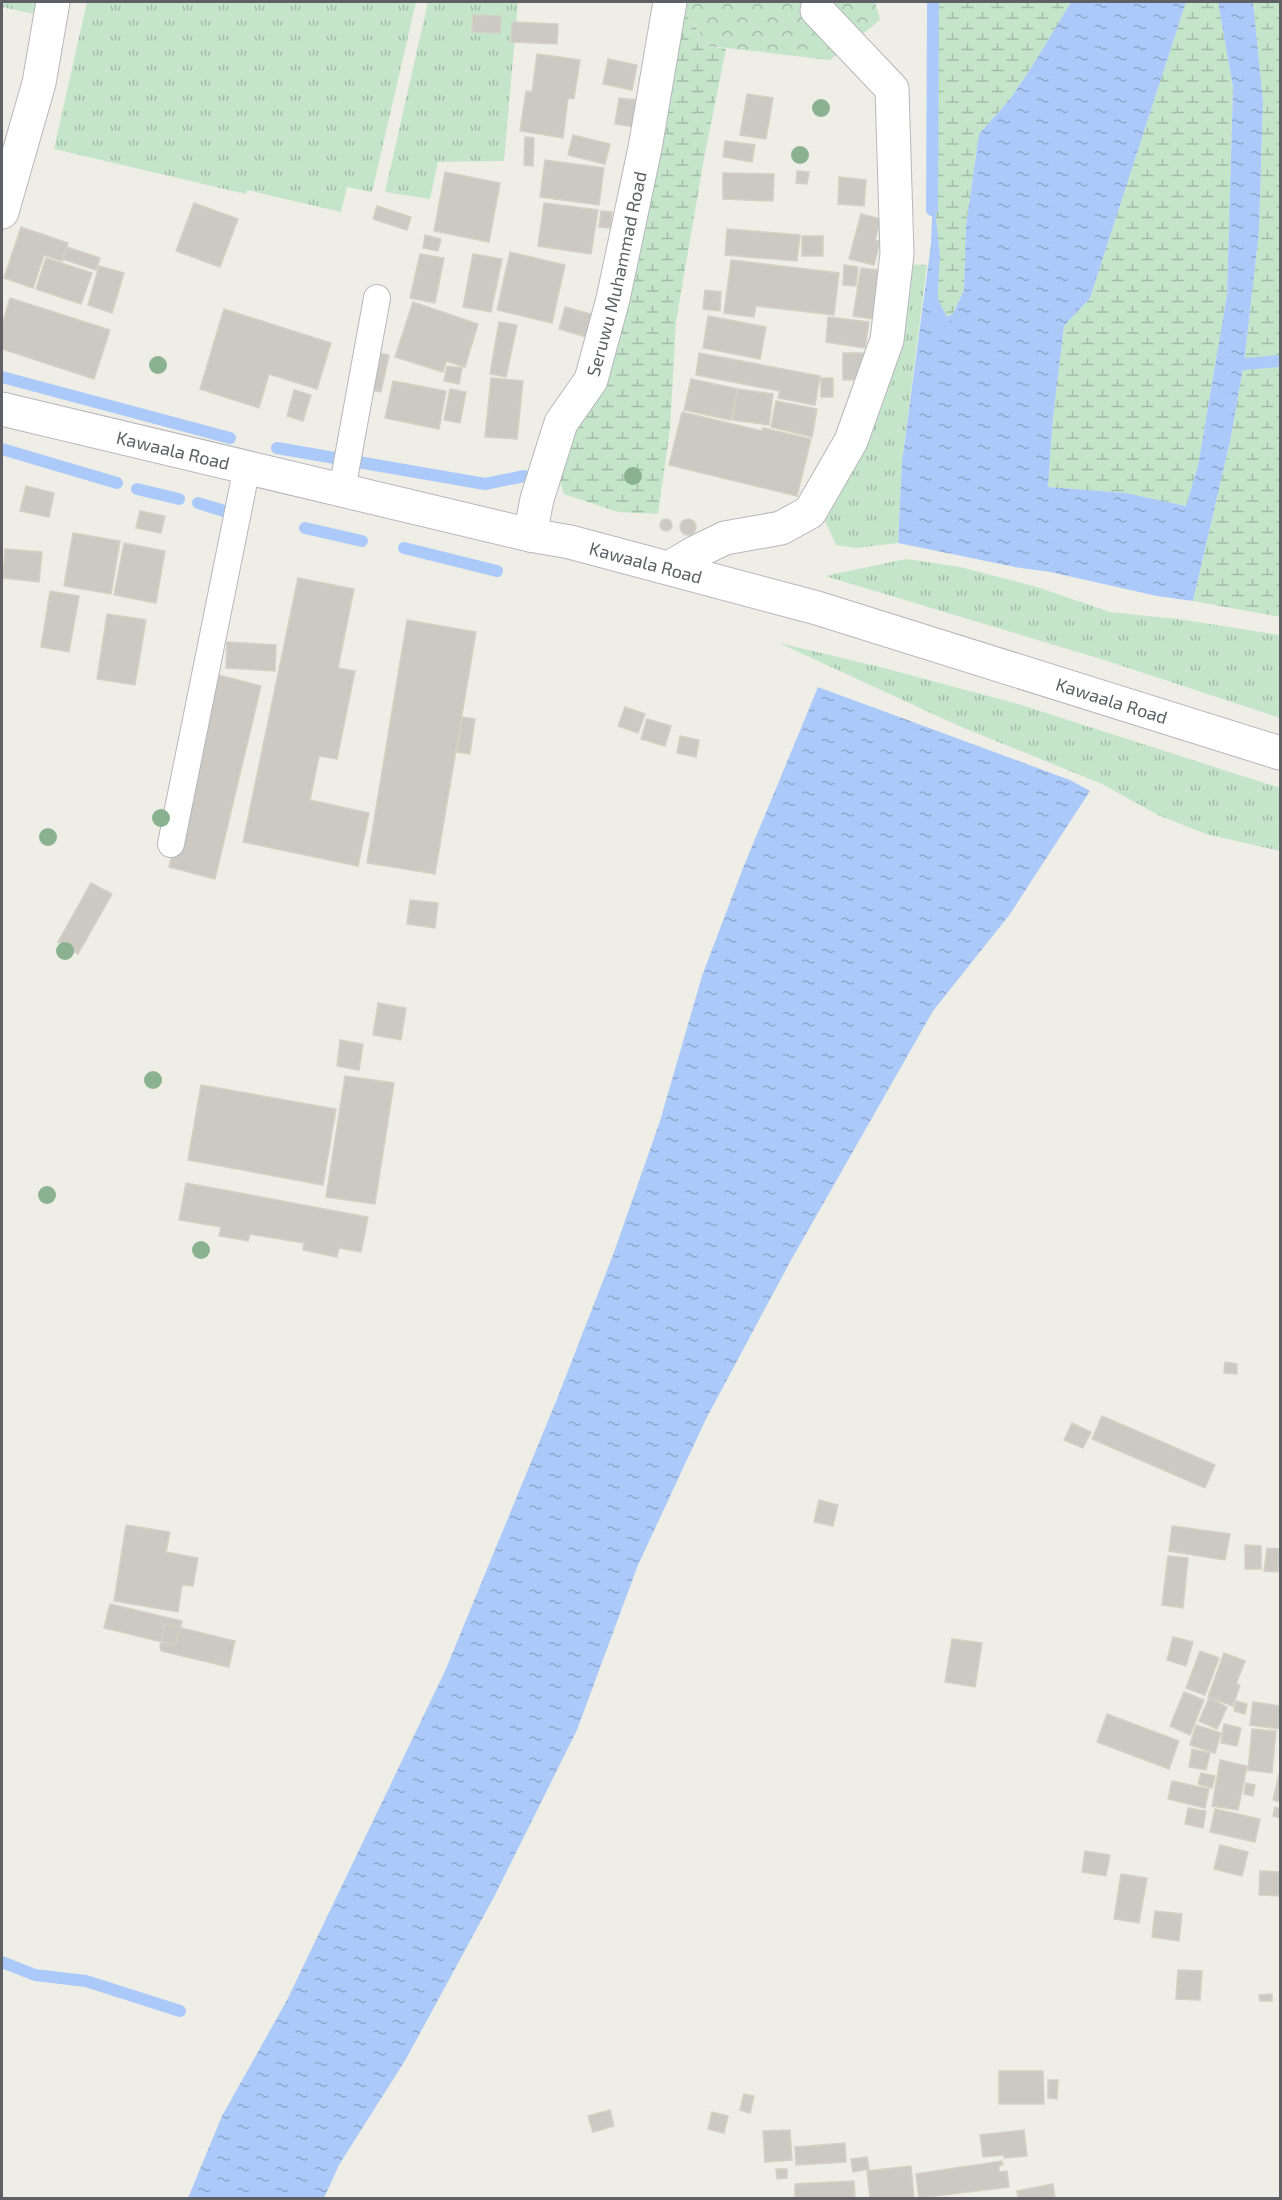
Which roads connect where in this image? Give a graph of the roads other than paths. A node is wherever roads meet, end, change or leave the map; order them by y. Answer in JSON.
{"nodes":[{"id":1,"x":53,"y":2,"type":"edge"},
{"id":2,"x":670,"y":2,"type":"edge"},
{"id":3,"x":817,"y":10,"type":"dead end"},
{"id":4,"x":2,"y":212,"type":"edge"},
{"id":5,"x":377,"y":298,"type":"dead end"},
{"id":6,"x":2,"y":409,"type":"edge"},
{"id":7,"x":247,"y":467,"type":"junction"},
{"id":8,"x":342,"y":490,"type":"junction"},
{"id":9,"x":530,"y":535,"type":"junction"},
{"id":10,"x":669,"y":568,"type":"junction"},
{"id":11,"x":1281,"y":753,"type":"edge"},
{"id":12,"x":171,"y":844,"type":"dead end"}],
"edges":[{"from":1,"to":4,"type":"street"},
{"from":2,"to":9,"type":"street","name":"Seruwu Muhammad Road"},
{"from":3,"to":10,"type":"street"},
{"from":5,"to":8,"type":"lane"},
{"from":6,"to":7,"type":"street","name":"Kawaala Road"},
{"from":7,"to":8,"type":"street","name":"Kawaala Road"},
{"from":7,"to":12,"type":"lane"},
{"from":8,"to":9,"type":"street","name":"Kawaala Road"},
{"from":9,"to":10,"type":"street","name":"Kawaala Road"},
{"from":10,"to":11,"type":"street","name":"Kawaala Road"}]}
